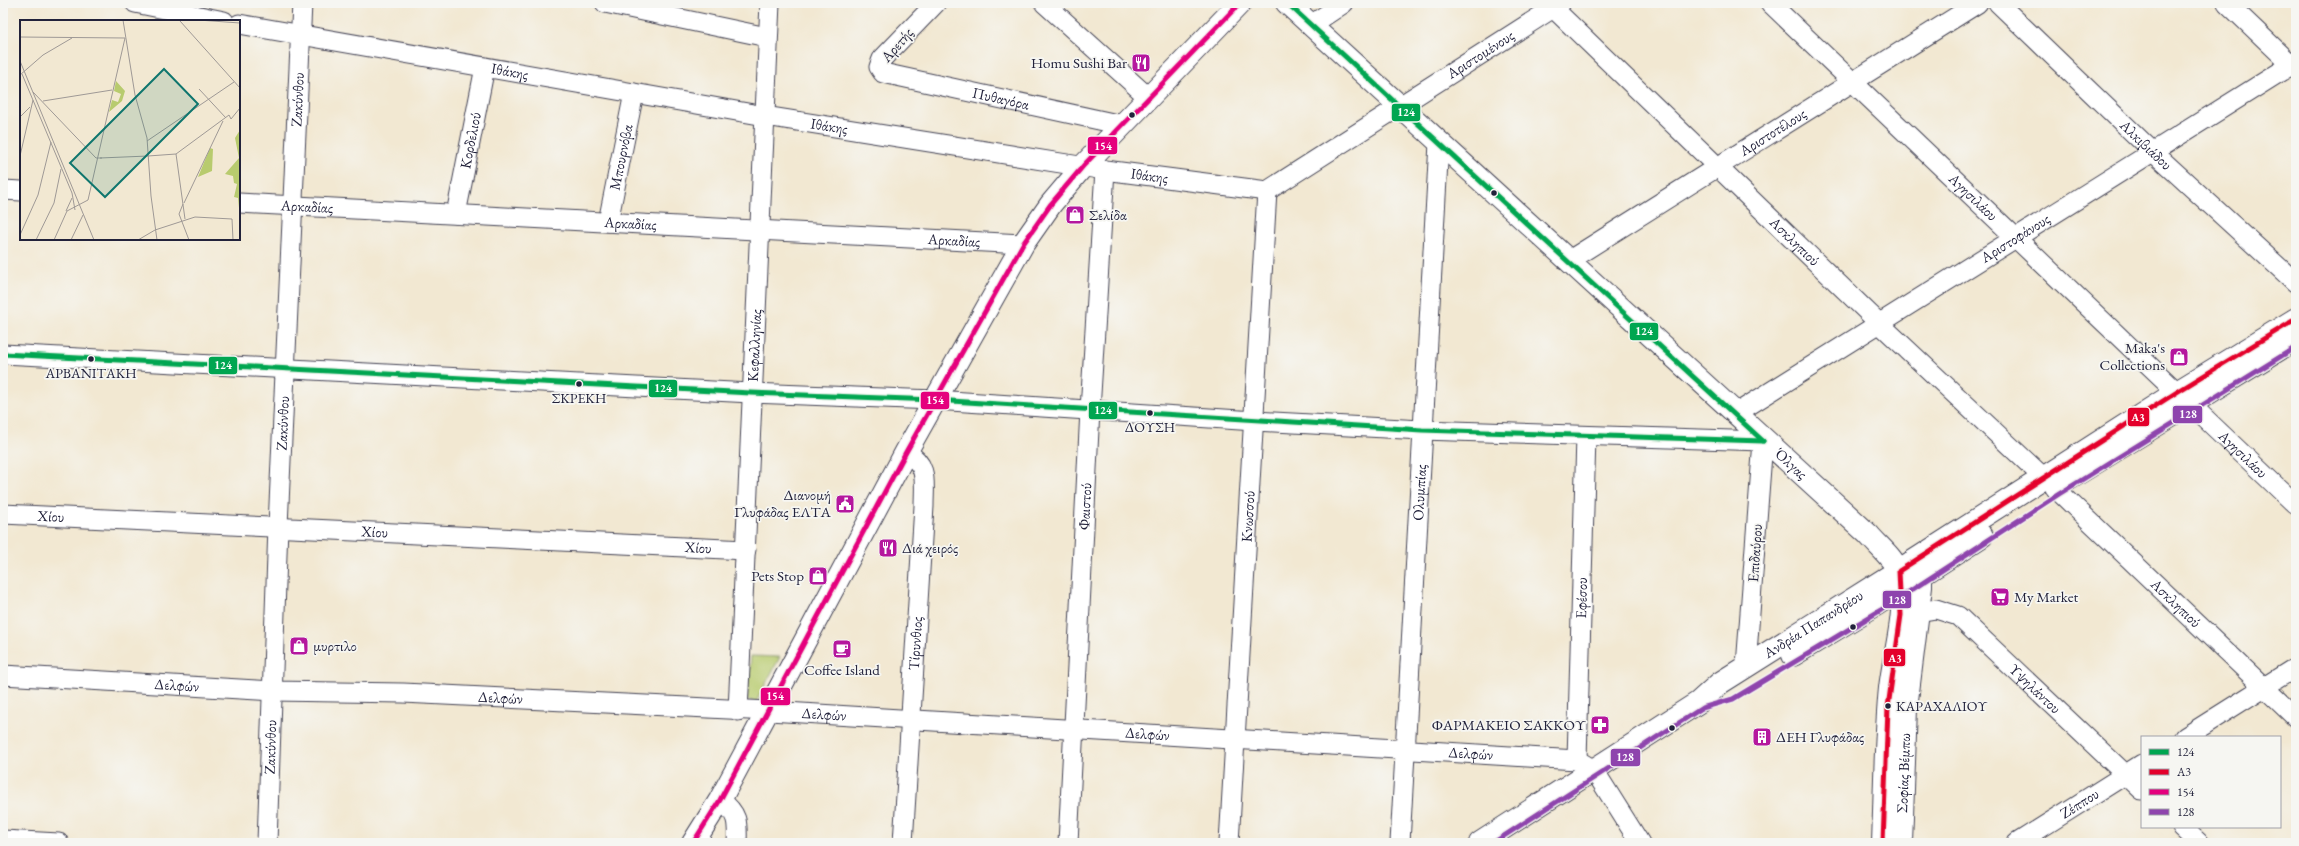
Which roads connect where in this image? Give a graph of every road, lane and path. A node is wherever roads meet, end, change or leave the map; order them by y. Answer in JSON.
{"nodes":[{"id":1,"x":135,"y":3,"type":"edge"},
{"id":2,"x":302,"y":3,"type":"edge"},
{"id":3,"x":605,"y":3,"type":"edge"},
{"id":4,"x":770,"y":3,"type":"edge"},
{"id":5,"x":936,"y":3,"type":"edge"},
{"id":6,"x":1044,"y":3,"type":"edge"},
{"id":7,"x":1240,"y":3,"type":"edge"},
{"id":8,"x":1287,"y":3,"type":"edge"},
{"id":9,"x":1344,"y":3,"type":"edge"},
{"id":10,"x":1770,"y":3,"type":"edge"},
{"id":11,"x":1978,"y":3,"type":"edge"},
{"id":12,"x":1998,"y":3,"type":"edge"},
{"id":13,"x":2227,"y":3,"type":"edge"},
{"id":14,"x":1554,"y":5,"type":"edge"},
{"id":15,"x":161,"y":15,"type":"edge"},
{"id":16,"x":214,"y":20,"type":"edge"},
{"id":17,"x":240,"y":24,"type":"edge"},
{"id":18,"x":1311,"y":25,"type":"junction"},
{"id":19,"x":300,"y":36,"type":"junction"},
{"id":20,"x":767,"y":37,"type":"junction"},
{"id":21,"x":2294,"y":65,"type":"edge"},
{"id":22,"x":485,"y":67,"type":"junction"},
{"id":23,"x":880,"y":71,"type":"joint"},
{"id":24,"x":1853,"y":82,"type":"junction"},
{"id":25,"x":634,"y":93,"type":"junction"},
{"id":26,"x":1149,"y":98,"type":"junction"},
{"id":27,"x":1399,"y":106,"type":"junction"},
{"id":28,"x":765,"y":116,"type":"junction"},
{"id":29,"x":1122,"y":125,"type":"junction"},
{"id":30,"x":1439,"y":142,"type":"junction"},
{"id":31,"x":2153,"y":152,"type":"junction"},
{"id":32,"x":1084,"y":165,"type":"junction"},
{"id":33,"x":1717,"y":167,"type":"junction"},
{"id":34,"x":1105,"y":170,"type":"junction"},
{"id":35,"x":3,"y":190,"type":"edge"},
{"id":36,"x":20,"y":191,"type":"edge"},
{"id":37,"x":1267,"y":191,"type":"junction"},
{"id":38,"x":240,"y":203,"type":"edge"},
{"id":39,"x":293,"y":205,"type":"junction"},
{"id":40,"x":456,"y":214,"type":"junction"},
{"id":41,"x":608,"y":222,"type":"junction"},
{"id":42,"x":761,"y":229,"type":"junction"},
{"id":43,"x":2016,"y":238,"type":"junction"},
{"id":44,"x":1023,"y":244,"type":"junction"},
{"id":45,"x":1568,"y":261,"type":"junction"},
{"id":46,"x":2296,"y":283,"type":"edge"},
{"id":47,"x":2296,"y":319,"type":"edge"},
{"id":48,"x":1880,"y":324,"type":"junction"},
{"id":49,"x":2296,"y":339,"type":"edge"},
{"id":50,"x":3,"y":354,"type":"edge"},
{"id":51,"x":286,"y":368,"type":"junction"},
{"id":52,"x":751,"y":392,"type":"junction"},
{"id":53,"x":2183,"y":398,"type":"junction"},
{"id":54,"x":935,"y":400,"type":"junction"},
{"id":55,"x":1090,"y":410,"type":"junction"},
{"id":56,"x":1735,"y":414,"type":"junction"},
{"id":57,"x":1255,"y":421,"type":"junction"},
{"id":58,"x":1422,"y":430,"type":"junction"},
{"id":59,"x":1586,"y":436,"type":"junction"},
{"id":60,"x":1763,"y":441,"type":"junction"},
{"id":61,"x":906,"y":452,"type":"junction"},
{"id":62,"x":2049,"y":483,"type":"junction"},
{"id":63,"x":2296,"y":505,"type":"edge"},
{"id":64,"x":3,"y":514,"type":"edge"},
{"id":65,"x":278,"y":526,"type":"junction"},
{"id":66,"x":746,"y":550,"type":"junction"},
{"id":67,"x":1908,"y":574,"type":"junction"},
{"id":68,"x":1918,"y":612,"type":"junction"},
{"id":69,"x":1746,"y":666,"type":"junction"},
{"id":70,"x":2296,"y":667,"type":"edge"},
{"id":71,"x":3,"y":675,"type":"edge"},
{"id":72,"x":2264,"y":688,"type":"junction"},
{"id":73,"x":273,"y":691,"type":"junction"},
{"id":74,"x":1700,"y":702,"type":"junction"},
{"id":75,"x":738,"y":711,"type":"junction"},
{"id":76,"x":769,"y":711,"type":"junction"},
{"id":77,"x":2296,"y":718,"type":"edge"},
{"id":78,"x":909,"y":720,"type":"junction"},
{"id":79,"x":1075,"y":728,"type":"junction"},
{"id":80,"x":2187,"y":736,"type":"edge"},
{"id":81,"x":1236,"y":740,"type":"junction"},
{"id":82,"x":1405,"y":750,"type":"junction"},
{"id":83,"x":1585,"y":765,"type":"junction"},
{"id":84,"x":2141,"y":765,"type":"edge"},
{"id":85,"x":2125,"y":774,"type":"junction"},
{"id":86,"x":2141,"y":789,"type":"edge"},
{"id":87,"x":720,"y":800,"type":"junction"},
{"id":88,"x":2183,"y":828,"type":"edge"},
{"id":89,"x":3,"y":840,"type":"edge"},
{"id":90,"x":59,"y":843,"type":"edge"},
{"id":91,"x":267,"y":843,"type":"edge"},
{"id":92,"x":693,"y":843,"type":"edge"},
{"id":93,"x":737,"y":843,"type":"edge"},
{"id":94,"x":903,"y":843,"type":"edge"},
{"id":95,"x":1068,"y":843,"type":"edge"},
{"id":96,"x":1229,"y":843,"type":"edge"},
{"id":97,"x":1400,"y":843,"type":"edge"},
{"id":98,"x":1480,"y":843,"type":"edge"},
{"id":99,"x":1640,"y":843,"type":"edge"},
{"id":100,"x":1883,"y":843,"type":"edge"},
{"id":101,"x":1901,"y":843,"type":"edge"},
{"id":102,"x":2017,"y":843,"type":"edge"},
{"id":103,"x":2199,"y":843,"type":"edge"}],
"edges":[{"from":1,"to":15,"type":"street"},
{"from":2,"to":19,"type":"street","name":"Ζακύνθου"},
{"from":3,"to":20,"type":"street"},
{"from":4,"to":20,"type":"street","name":"Κεφαλληνίας"},
{"from":5,"to":23,"type":"street","name":"Αρετής"},
{"from":6,"to":26,"type":"street"},
{"from":7,"to":26,"type":"main road"},
{"from":8,"to":18,"type":"main road","name":"Όλγας"},
{"from":9,"to":18,"type":"street"},
{"from":10,"to":24,"type":"street","name":"Αγησιλάου"},
{"from":11,"to":24,"type":"street","name":"Αριστοτέλους"},
{"from":12,"to":31,"type":"street","name":"Αλκιβιάδου"},
{"from":13,"to":21,"type":"street"},
{"from":14,"to":27,"type":"street","name":"Αριστομένους"},
{"from":14,"to":33,"type":"street","name":"Ασκληπιού"},
{"from":15,"to":16,"type":"street"},
{"from":17,"to":19,"type":"street","name":"Ιθάκης"},
{"from":18,"to":27,"type":"main road","name":"Όλγας"},
{"from":19,"to":22,"type":"street","name":"Ιθάκης"},
{"from":19,"to":39,"type":"street","name":"Ζακύνθου"},
{"from":20,"to":28,"type":"street","name":"Κεφαλληνίας"},
{"from":21,"to":31,"type":"street","name":"Αριστοφάνους"},
{"from":22,"to":25,"type":"street","name":"Ιθάκης"},
{"from":22,"to":40,"type":"street","name":"Κορδελιού"},
{"from":23,"to":29,"type":"street","name":"Πυθαγόρα"},
{"from":24,"to":33,"type":"street","name":"Αριστοτέλους"},
{"from":24,"to":43,"type":"street","name":"Αγησιλάου"},
{"from":25,"to":28,"type":"street","name":"Ιθάκης"},
{"from":25,"to":41,"type":"street","name":"Μπουρνόβα"},
{"from":26,"to":29,"type":"main road"},
{"from":27,"to":30,"type":"main road","name":"Όλγας"},
{"from":27,"to":37,"type":"street"},
{"from":28,"to":32,"type":"street","name":"Ιθάκης"},
{"from":28,"to":42,"type":"street","name":"Κεφαλληνίας"},
{"from":29,"to":32,"type":"main road"},
{"from":30,"to":45,"type":"main road","name":"Όλγας"},
{"from":30,"to":58,"type":"street","name":"Ολυμπίας"},
{"from":31,"to":43,"type":"street","name":"Αριστοφάνους"},
{"from":31,"to":46,"type":"street","name":"Αλκιβιάδου"},
{"from":32,"to":34,"type":"street","name":"Ιθάκης"},
{"from":32,"to":44,"type":"main road"},
{"from":33,"to":45,"type":"street","name":"Αριστοτέλους"},
{"from":33,"to":48,"type":"street","name":"Ασκληπιού"},
{"from":34,"to":37,"type":"street","name":"Ιθάκης"},
{"from":34,"to":55,"type":"street","name":"Φαιστού"},
{"from":35,"to":36,"type":"street"},
{"from":37,"to":57,"type":"street","name":"Κνωσσού"},
{"from":38,"to":39,"type":"street","name":"Αρκαδίας"},
{"from":39,"to":40,"type":"street","name":"Αρκαδίας"},
{"from":39,"to":51,"type":"street","name":"Ζακύνθου"},
{"from":40,"to":41,"type":"street","name":"Αρκαδίας"},
{"from":41,"to":42,"type":"street","name":"Αρκαδίας"},
{"from":42,"to":44,"type":"street","name":"Αρκαδίας"},
{"from":42,"to":52,"type":"street","name":"Κεφαλληνίας"},
{"from":43,"to":48,"type":"street","name":"Αριστοφάνους"},
{"from":43,"to":53,"type":"street","name":"Αγησιλάου"},
{"from":44,"to":54,"type":"main road"},
{"from":45,"to":56,"type":"main road","name":"Όλγας"},
{"from":47,"to":53,"type":"main road","name":"Ανδρέα Παπανδρέου"},
{"from":48,"to":56,"type":"street","name":"Αριστοφάνους"},
{"from":48,"to":62,"type":"street","name":"Ασκληπιού"},
{"from":49,"to":53,"type":"main road","name":"Ανδρέα Παπανδρέου"},
{"from":50,"to":51,"type":"street"},
{"from":51,"to":52,"type":"street"},
{"from":51,"to":65,"type":"street","name":"Ζακύνθου"},
{"from":52,"to":54,"type":"street"},
{"from":52,"to":66,"type":"street","name":"Κεφαλληνίας"},
{"from":53,"to":62,"type":"main road","name":"Ανδρέα Παπανδρέου"},
{"from":53,"to":63,"type":"street","name":"Αγησιλάου"},
{"from":54,"to":55,"type":"street"},
{"from":54,"to":61,"type":"main road"},
{"from":55,"to":57,"type":"street"},
{"from":55,"to":79,"type":"street","name":"Φαιστού"},
{"from":56,"to":60,"type":"main road","name":"Όλγας"},
{"from":57,"to":58,"type":"street"},
{"from":57,"to":81,"type":"street","name":"Κνωσσού"},
{"from":58,"to":59,"type":"street"},
{"from":58,"to":82,"type":"street","name":"Ολυμπίας"},
{"from":59,"to":60,"type":"street"},
{"from":59,"to":83,"type":"street","name":"Εφέσου"},
{"from":60,"to":67,"type":"main road","name":"Όλγας"},
{"from":60,"to":69,"type":"street","name":"Επιδαύρου"},
{"from":61,"to":76,"type":"main road"},
{"from":61,"to":78,"type":"street","name":"Τίρυνθιος"},
{"from":62,"to":67,"type":"main road","name":"Ανδρέα Παπανδρέου"},
{"from":62,"to":72,"type":"street","name":"Ασκληπιού"},
{"from":64,"to":65,"type":"street","name":"Χίου"},
{"from":65,"to":66,"type":"street","name":"Χίου"},
{"from":65,"to":73,"type":"street","name":"Ζακύνθου"},
{"from":66,"to":75,"type":"street","name":"Κεφαλληνίας"},
{"from":67,"to":68,"type":"main road","name":"Σοφίας Βέμπω"},
{"from":67,"to":69,"type":"main road","name":"Ανδρέα Παπανδρέου"},
{"from":67,"to":74,"type":"main road","name":"Ανδρέα Παπανδρέου"},
{"from":67,"to":100,"type":"main road","name":"Σοφίας Βέμπω"},
{"from":68,"to":85,"type":"street","name":"Υψηλάντου"},
{"from":68,"to":101,"type":"main road","name":"Σοφίας Βέμπω"},
{"from":69,"to":74,"type":"main road","name":"Ανδρέα Παπανδρέου"},
{"from":70,"to":72,"type":"street"},
{"from":71,"to":73,"type":"street","name":"Δελφών"},
{"from":72,"to":77,"type":"street","name":"Ασκληπιού"},
{"from":72,"to":80,"type":"street"},
{"from":73,"to":75,"type":"street","name":"Δελφών"},
{"from":73,"to":91,"type":"street","name":"Ζακύνθου"},
{"from":74,"to":83,"type":"main road","name":"Ανδρέα Παπανδρέου"},
{"from":75,"to":76,"type":"street","name":"Δελφών"},
{"from":76,"to":78,"type":"street","name":"Δελφών"},
{"from":76,"to":87,"type":"main road"},
{"from":78,"to":79,"type":"street","name":"Δελφών"},
{"from":78,"to":94,"type":"street","name":"Τίρυνθιος"},
{"from":79,"to":81,"type":"street","name":"Δελφών"},
{"from":79,"to":95,"type":"street","name":"Φαιστού"},
{"from":81,"to":82,"type":"street","name":"Δελφών"},
{"from":81,"to":96,"type":"street","name":"Κνωσσού"},
{"from":82,"to":83,"type":"street","name":"Δελφών"},
{"from":82,"to":97,"type":"street","name":"Ολυμπίας"},
{"from":83,"to":98,"type":"main road","name":"Ανδρέα Παπανδρέου"},
{"from":83,"to":99,"type":"street"},
{"from":84,"to":85,"type":"street","name":"Ζέππου"},
{"from":85,"to":86,"type":"street","name":"Υψηλάντου"},
{"from":85,"to":102,"type":"street","name":"Ζέππου"},
{"from":87,"to":92,"type":"main road"},
{"from":87,"to":93,"type":"street"},
{"from":88,"to":103,"type":"street"},
{"from":89,"to":90,"type":"street"}]}
